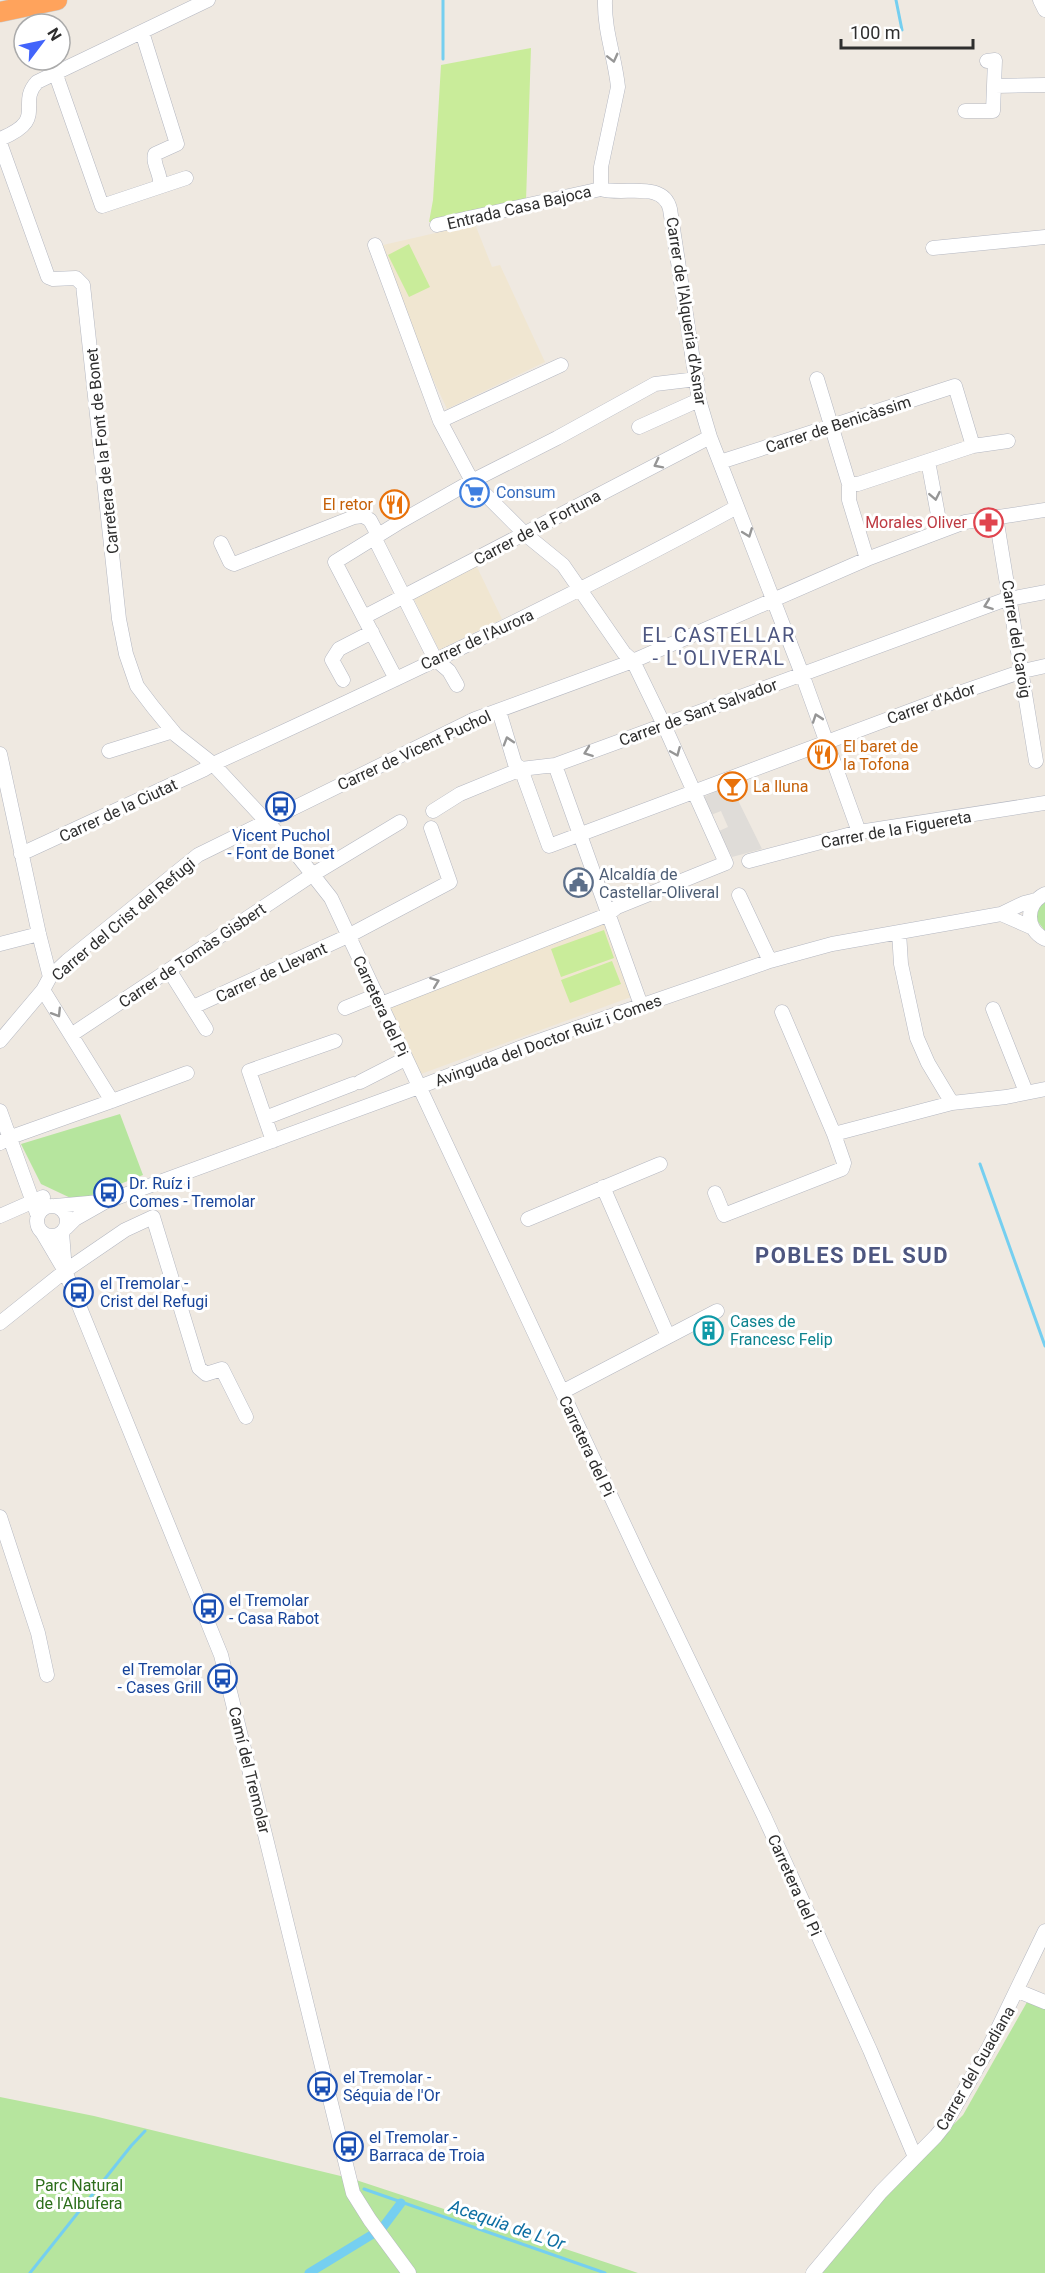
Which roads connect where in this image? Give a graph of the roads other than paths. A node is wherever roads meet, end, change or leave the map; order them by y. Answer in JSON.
{"nodes":[{"id":1,"x":57,"y":0,"type":"edge"},
{"id":2,"x":208,"y":0,"type":"edge"},
{"id":3,"x":605,"y":0,"type":"edge"},
{"id":4,"x":1040,"y":0,"type":"edge"},
{"id":5,"x":1045,"y":10,"type":"edge"},
{"id":6,"x":0,"y":12,"type":"edge"},
{"id":7,"x":142,"y":32,"type":"junction"},
{"id":8,"x":987,"y":61,"type":"dead end"},
{"id":9,"x":72,"y":64,"type":"edge"},
{"id":10,"x":55,"y":72,"type":"joint"},
{"id":11,"x":1045,"y":85,"type":"edge"},
{"id":12,"x":995,"y":86,"type":"junction"},
{"id":13,"x":965,"y":111,"type":"dead end"},
{"id":14,"x":0,"y":141,"type":"edge"},
{"id":15,"x":186,"y":178,"type":"dead end"},
{"id":16,"x":160,"y":186,"type":"junction"},
{"id":17,"x":601,"y":189,"type":"junction"},
{"id":18,"x":437,"y":225,"type":"dead end"},
{"id":19,"x":1045,"y":237,"type":"edge"},
{"id":20,"x":375,"y":245,"type":"dead end"},
{"id":21,"x":933,"y":248,"type":"dead end"},
{"id":22,"x":561,"y":365,"type":"dead end"},
{"id":23,"x":696,"y":379,"type":"junction"},
{"id":24,"x":817,"y":379,"type":"dead end"},
{"id":25,"x":699,"y":400,"type":"junction"},
{"id":26,"x":440,"y":421,"type":"junction"},
{"id":27,"x":639,"y":427,"type":"dead end"},
{"id":28,"x":830,"y":427,"type":"junction"},
{"id":29,"x":710,"y":437,"type":"junction"},
{"id":30,"x":1008,"y":441,"type":"dead end"},
{"id":31,"x":973,"y":446,"type":"junction"},
{"id":32,"x":928,"y":461,"type":"junction"},
{"id":33,"x":720,"y":462,"type":"junction"},
{"id":34,"x":472,"y":481,"type":"junction"},
{"id":35,"x":849,"y":484,"type":"junction"},
{"id":36,"x":737,"y":507,"type":"junction"},
{"id":37,"x":1045,"y":510,"type":"edge"},
{"id":38,"x":996,"y":517,"type":"junction"},
{"id":39,"x":941,"y":531,"type":"junction"},
{"id":40,"x":525,"y":534,"type":"junction"},
{"id":41,"x":376,"y":536,"type":"junction"},
{"id":42,"x":221,"y":543,"type":"dead end"},
{"id":43,"x":867,"y":559,"type":"junction"},
{"id":44,"x":580,"y":591,"type":"junction"},
{"id":45,"x":1045,"y":592,"type":"edge"},
{"id":46,"x":405,"y":597,"type":"junction"},
{"id":47,"x":1011,"y":597,"type":"junction"},
{"id":48,"x":773,"y":599,"type":"junction"},
{"id":49,"x":364,"y":617,"type":"junction"},
{"id":50,"x":372,"y":632,"type":"junction"},
{"id":51,"x":435,"y":659,"type":"junction"},
{"id":52,"x":633,"y":662,"type":"junction"},
{"id":53,"x":1045,"y":666,"type":"edge"},
{"id":54,"x":1023,"y":671,"type":"junction"},
{"id":55,"x":802,"y":674,"type":"junction"},
{"id":56,"x":396,"y":679,"type":"junction"},
{"id":57,"x":343,"y":680,"type":"dead end"},
{"id":58,"x":457,"y":685,"type":"dead end"},
{"id":59,"x":499,"y":711,"type":"junction"},
{"id":60,"x":664,"y":724,"type":"junction"},
{"id":61,"x":173,"y":731,"type":"junction"},
{"id":62,"x":826,"y":743,"type":"junction"},
{"id":63,"x":108,"y":751,"type":"dead end"},
{"id":64,"x":0,"y":754,"type":"edge"},
{"id":65,"x":1036,"y":761,"type":"dead end"},
{"id":66,"x":213,"y":764,"type":"junction"},
{"id":67,"x":555,"y":765,"type":"junction"},
{"id":68,"x":521,"y":769,"type":"junction"},
{"id":69,"x":693,"y":792,"type":"junction"},
{"id":70,"x":1045,"y":803,"type":"edge"},
{"id":71,"x":5,"y":806,"type":"edge"},
{"id":72,"x":433,"y":811,"type":"dead end"},
{"id":73,"x":265,"y":821,"type":"junction"},
{"id":74,"x":400,"y":822,"type":"dead end"},
{"id":75,"x":431,"y":828,"type":"dead end"},
{"id":76,"x":859,"y":832,"type":"junction"},
{"id":77,"x":579,"y":834,"type":"junction"},
{"id":78,"x":21,"y":854,"type":"junction"},
{"id":79,"x":749,"y":861,"type":"dead end"},
{"id":80,"x":312,"y":875,"type":"junction"},
{"id":81,"x":739,"y":895,"type":"dead end"},
{"id":82,"x":1041,"y":897,"type":"edge"},
{"id":83,"x":1001,"y":914,"type":"junction"},
{"id":84,"x":607,"y":915,"type":"junction"},
{"id":85,"x":1033,"y":928,"type":"junction"},
{"id":86,"x":899,"y":932,"type":"junction"},
{"id":87,"x":39,"y":934,"type":"junction"},
{"id":88,"x":348,"y":936,"type":"junction"},
{"id":89,"x":1045,"y":939,"type":"edge"},
{"id":90,"x":0,"y":944,"type":"edge"},
{"id":91,"x":770,"y":961,"type":"junction"},
{"id":92,"x":169,"y":970,"type":"junction"},
{"id":93,"x":50,"y":977,"type":"junction"},
{"id":94,"x":43,"y":990,"type":"junction"},
{"id":95,"x":379,"y":1000,"type":"junction"},
{"id":96,"x":641,"y":1005,"type":"junction"},
{"id":97,"x":193,"y":1007,"type":"junction"},
{"id":98,"x":345,"y":1008,"type":"dead end"},
{"id":99,"x":993,"y":1009,"type":"dead end"},
{"id":100,"x":782,"y":1012,"type":"dead end"},
{"id":101,"x":20,"y":1019,"type":"junction"},
{"id":102,"x":0,"y":1024,"type":"edge"},
{"id":103,"x":206,"y":1029,"type":"dead end"},
{"id":104,"x":71,"y":1035,"type":"junction"},
{"id":105,"x":0,"y":1041,"type":"edge"},
{"id":106,"x":335,"y":1041,"type":"dead end"},
{"id":107,"x":405,"y":1059,"type":"junction"},
{"id":108,"x":187,"y":1073,"type":"dead end"},
{"id":109,"x":419,"y":1087,"type":"junction"},
{"id":110,"x":1045,"y":1089,"type":"edge"},
{"id":111,"x":1026,"y":1092,"type":"junction"},
{"id":112,"x":112,"y":1101,"type":"junction"},
{"id":113,"x":952,"y":1103,"type":"junction"},
{"id":114,"x":0,"y":1111,"type":"edge"},
{"id":115,"x":265,"y":1118,"type":"junction"},
{"id":116,"x":834,"y":1134,"type":"junction"},
{"id":117,"x":5,"y":1140,"type":"edge"},
{"id":118,"x":273,"y":1141,"type":"junction"},
{"id":119,"x":660,"y":1164,"type":"dead end"},
{"id":120,"x":603,"y":1188,"type":"junction"},
{"id":121,"x":715,"y":1193,"type":"dead end"},
{"id":122,"x":105,"y":1202,"type":"junction"},
{"id":123,"x":42,"y":1203,"type":"junction"},
{"id":124,"x":0,"y":1216,"type":"edge"},
{"id":125,"x":528,"y":1219,"type":"dead end"},
{"id":126,"x":64,"y":1230,"type":"junction"},
{"id":127,"x":42,"y":1232,"type":"junction"},
{"id":128,"x":65,"y":1271,"type":"junction"},
{"id":129,"x":717,"y":1311,"type":"dead end"},
{"id":130,"x":0,"y":1323,"type":"edge"},
{"id":131,"x":668,"y":1336,"type":"junction"},
{"id":132,"x":562,"y":1392,"type":"junction"},
{"id":133,"x":246,"y":1417,"type":"dead end"},
{"id":134,"x":0,"y":1517,"type":"edge"},
{"id":135,"x":47,"y":1675,"type":"dead end"},
{"id":136,"x":1045,"y":1931,"type":"edge"},
{"id":137,"x":1018,"y":1991,"type":"junction"},
{"id":138,"x":1045,"y":2002,"type":"edge"},
{"id":139,"x":915,"y":2157,"type":"junction"},
{"id":140,"x":409,"y":2273,"type":"edge"},
{"id":141,"x":813,"y":2273,"type":"edge"}],
"edges":[{"from":1,"to":6,"type":"highway"},
{"from":2,"to":7,"type":"street"},
{"from":3,"to":17,"type":"street","one_way":true},
{"from":4,"to":5,"type":"street"},
{"from":7,"to":9,"type":"street"},
{"from":7,"to":16,"type":"street"},
{"from":8,"to":12,"type":"street"},
{"from":10,"to":14,"type":"street"},
{"from":10,"to":16,"type":"street"},
{"from":11,"to":12,"type":"street"},
{"from":12,"to":13,"type":"street"},
{"from":14,"to":61,"type":"street","name":"Carretera de la Font de Bonet"},
{"from":15,"to":16,"type":"street"},
{"from":17,"to":18,"type":"street","name":"Entrada Casa Bajoca"},
{"from":17,"to":23,"type":"street","name":"Carrer de l'Alqueria d'Asnar"},
{"from":19,"to":21,"type":"street"},
{"from":20,"to":26,"type":"street"},
{"from":22,"to":26,"type":"street"},
{"from":23,"to":25,"type":"street","name":"Carrer de l'Alqueria d'Asnar"},
{"from":23,"to":34,"type":"street"},
{"from":24,"to":28,"type":"street"},
{"from":25,"to":27,"type":"street"},
{"from":25,"to":29,"type":"street","name":"Carrer de l'Alqueria d'Asnar"},
{"from":26,"to":34,"type":"street"},
{"from":28,"to":31,"type":"street","name":"Carrer de Benicàssim"},
{"from":28,"to":33,"type":"street","name":"Carrer de Benicàssim"},
{"from":28,"to":35,"type":"street"},
{"from":29,"to":33,"type":"street","name":"Carrer de l'Alqueria d'Asnar"},
{"from":29,"to":40,"type":"street","name":"Carrer de la Fortuna","one_way":true},
{"from":30,"to":31,"type":"street"},
{"from":31,"to":32,"type":"street"},
{"from":32,"to":35,"type":"street"},
{"from":32,"to":39,"type":"street","one_way":true},
{"from":33,"to":36,"type":"street","name":"Carrer de l'Alqueria d'Asnar"},
{"from":34,"to":40,"type":"street"},
{"from":34,"to":41,"type":"street"},
{"from":35,"to":43,"type":"street"},
{"from":36,"to":44,"type":"street","name":"Carrer de l'Aurora"},
{"from":36,"to":48,"type":"street","name":"Carrer de l'Alqueria d'Asnar","one_way":true},
{"from":37,"to":38,"type":"street","name":"Carrer de Vicent Puchol"},
{"from":38,"to":39,"type":"street","name":"Carrer de Vicent Puchol"},
{"from":38,"to":47,"type":"street","name":"Carrer del Caroig"},
{"from":39,"to":43,"type":"street","name":"Carrer de Vicent Puchol"},
{"from":40,"to":44,"type":"street"},
{"from":40,"to":46,"type":"street","name":"Carrer de la Fortuna"},
{"from":41,"to":42,"type":"street"},
{"from":41,"to":46,"type":"street"},
{"from":41,"to":49,"type":"street"},
{"from":43,"to":48,"type":"street","name":"Carrer de Vicent Puchol"},
{"from":44,"to":51,"type":"street","name":"Carrer de l'Aurora"},
{"from":44,"to":52,"type":"street"},
{"from":45,"to":47,"type":"street","name":"Carrer de Sant Salvador"},
{"from":46,"to":49,"type":"street","name":"Carrer de la Fortuna"},
{"from":46,"to":51,"type":"street"},
{"from":47,"to":54,"type":"street","name":"Carrer del Caroig"},
{"from":47,"to":55,"type":"street","name":"Carrer de Sant Salvador","one_way":true},
{"from":48,"to":52,"type":"street","name":"Carrer de Vicent Puchol"},
{"from":48,"to":55,"type":"street","name":"Carrer de l'Alqueria d'Asnar"},
{"from":49,"to":50,"type":"street"},
{"from":50,"to":56,"type":"street"},
{"from":50,"to":57,"type":"street"},
{"from":51,"to":56,"type":"street","name":"Carrer de l'Aurora"},
{"from":51,"to":58,"type":"street"},
{"from":52,"to":59,"type":"street","name":"Carrer de Vicent Puchol"},
{"from":52,"to":60,"type":"street"},
{"from":53,"to":54,"type":"street","name":"Carrer d'Ador"},
{"from":54,"to":62,"type":"street","name":"Carrer d'Ador"},
{"from":54,"to":65,"type":"street","name":"Carrer del Caroig"},
{"from":55,"to":60,"type":"street","name":"Carrer de Sant Salvador"},
{"from":62,"to":55,"type":"street","name":"Carrer de l'Alqueria d'Asnar","one_way":true},
{"from":56,"to":66,"type":"street","name":"Carrer de l'Aurora"},
{"from":68,"to":59,"type":"street","one_way":true},
{"from":59,"to":73,"type":"street","name":"Carrer de Vicent Puchol"},
{"from":60,"to":67,"type":"street","name":"Carrer de Sant Salvador","one_way":true},
{"from":60,"to":69,"type":"street","one_way":true},
{"from":61,"to":63,"type":"street"},
{"from":61,"to":66,"type":"street","name":"Carretera de la Font de Bonet"},
{"from":62,"to":69,"type":"street","name":"Carrer d'Ador"},
{"from":62,"to":76,"type":"street","name":"Carrer de l'Alqueria d'Asnar"},
{"from":64,"to":71,"type":"street"},
{"from":66,"to":73,"type":"street","name":"Carretera del Pi"},
{"from":66,"to":78,"type":"street","name":"Carrer de la Ciutat"},
{"from":67,"to":68,"type":"street","name":"Carrer de Sant Salvador"},
{"from":67,"to":77,"type":"street"},
{"from":68,"to":72,"type":"street","name":"Carrer de Sant Salvador"},
{"from":68,"to":77,"type":"street","name":"Carrer d'Ador"},
{"from":69,"to":77,"type":"street","name":"Carrer d'Ador"},
{"from":69,"to":84,"type":"street"},
{"from":70,"to":76,"type":"street","name":"Carrer de la Figuereta"},
{"from":71,"to":78,"type":"street"},
{"from":73,"to":80,"type":"street","name":"Carretera del Pi"},
{"from":73,"to":93,"type":"street","name":"Carrer del Crist del Refugi"},
{"from":74,"to":80,"type":"street","name":"Carrer de Tomàs Gisbert"},
{"from":75,"to":88,"type":"street","name":"Carrer de Llevant"},
{"from":76,"to":79,"type":"street","name":"Carrer de la Figuereta"},
{"from":77,"to":84,"type":"street"},
{"from":78,"to":87,"type":"street"},
{"from":80,"to":88,"type":"street","name":"Carretera del Pi"},
{"from":80,"to":92,"type":"street","name":"Carrer de Tomàs Gisbert"},
{"from":81,"to":91,"type":"street"},
{"from":82,"to":83,"type":"street","name":"Avinguda del Doctor Ruiz i Comes"},
{"from":82,"to":85,"type":"street"},
{"from":83,"to":85,"type":"street"},
{"from":83,"to":86,"type":"street","name":"Avinguda del Doctor Ruiz i Comes"},
{"from":95,"to":84,"type":"street","one_way":true},
{"from":84,"to":96,"type":"street"},
{"from":85,"to":89,"type":"street"},
{"from":86,"to":91,"type":"street","name":"Avinguda del Doctor Ruiz i Comes"},
{"from":86,"to":113,"type":"street"},
{"from":87,"to":90,"type":"street"},
{"from":87,"to":93,"type":"street"},
{"from":88,"to":95,"type":"street","name":"Carretera del Pi"},
{"from":88,"to":97,"type":"street","name":"Carrer de Llevant"},
{"from":91,"to":96,"type":"street","name":"Avinguda del Doctor Ruiz i Comes"},
{"from":92,"to":97,"type":"street"},
{"from":92,"to":104,"type":"street","name":"Carrer de Tomàs Gisbert"},
{"from":93,"to":94,"type":"street","name":"Carrer del Crist del Refugi"},
{"from":94,"to":101,"type":"street","name":"Carrer del Crist del Refugi"},
{"from":94,"to":104,"type":"street","one_way":true},
{"from":95,"to":98,"type":"street"},
{"from":95,"to":107,"type":"street","name":"Carretera del Pi"},
{"from":96,"to":109,"type":"street","name":"Avinguda del Doctor Ruiz i Comes"},
{"from":97,"to":103,"type":"street"},
{"from":99,"to":111,"type":"street"},
{"from":100,"to":116,"type":"street"},
{"from":101,"to":102,"type":"street"},
{"from":101,"to":105,"type":"street","name":"Carrer del Crist del Refugi"},
{"from":104,"to":112,"type":"street"},
{"from":106,"to":115,"type":"street"},
{"from":107,"to":109,"type":"street","name":"Carretera del Pi"},
{"from":107,"to":115,"type":"street"},
{"from":108,"to":112,"type":"street"},
{"from":109,"to":118,"type":"street","name":"Avinguda del Doctor Ruiz i Comes"},
{"from":109,"to":132,"type":"street","name":"Carretera del Pi"},
{"from":110,"to":111,"type":"street"},
{"from":111,"to":113,"type":"street"},
{"from":112,"to":117,"type":"street"},
{"from":113,"to":116,"type":"street"},
{"from":114,"to":117,"type":"street"},
{"from":115,"to":118,"type":"street"},
{"from":116,"to":121,"type":"street"},
{"from":117,"to":123,"type":"street"},
{"from":118,"to":122,"type":"street","name":"Avinguda del Doctor Ruiz i Comes"},
{"from":119,"to":120,"type":"street"},
{"from":120,"to":125,"type":"street"},
{"from":120,"to":131,"type":"street"},
{"from":122,"to":123,"type":"street","name":"Avinguda del Doctor Ruiz i Comes"},
{"from":122,"to":126,"type":"street","name":"Avinguda del Doctor Ruiz i Comes"},
{"from":123,"to":124,"type":"street","name":"Avinguda del Doctor Ruiz i Comes"},
{"from":123,"to":126,"type":"street"},
{"from":123,"to":127,"type":"street","name":"Camí del Tremolar"},
{"from":126,"to":127,"type":"street"},
{"from":126,"to":128,"type":"street","name":"Camí del Tremolar"},
{"from":127,"to":128,"type":"street","name":"Camí del Tremolar"},
{"from":128,"to":130,"type":"street"},
{"from":128,"to":133,"type":"street"},
{"from":128,"to":140,"type":"street","name":"Camí del Tremolar"},
{"from":129,"to":131,"type":"street"},
{"from":131,"to":132,"type":"street"},
{"from":132,"to":139,"type":"street","name":"Carretera del Pi"},
{"from":134,"to":135,"type":"street"},
{"from":136,"to":137,"type":"street","name":"Carrer del Guadiana"},
{"from":137,"to":138,"type":"street"},
{"from":137,"to":139,"type":"street","name":"Carrer del Guadiana"},
{"from":139,"to":141,"type":"street","name":"Carrer del Guadiana"}]}
